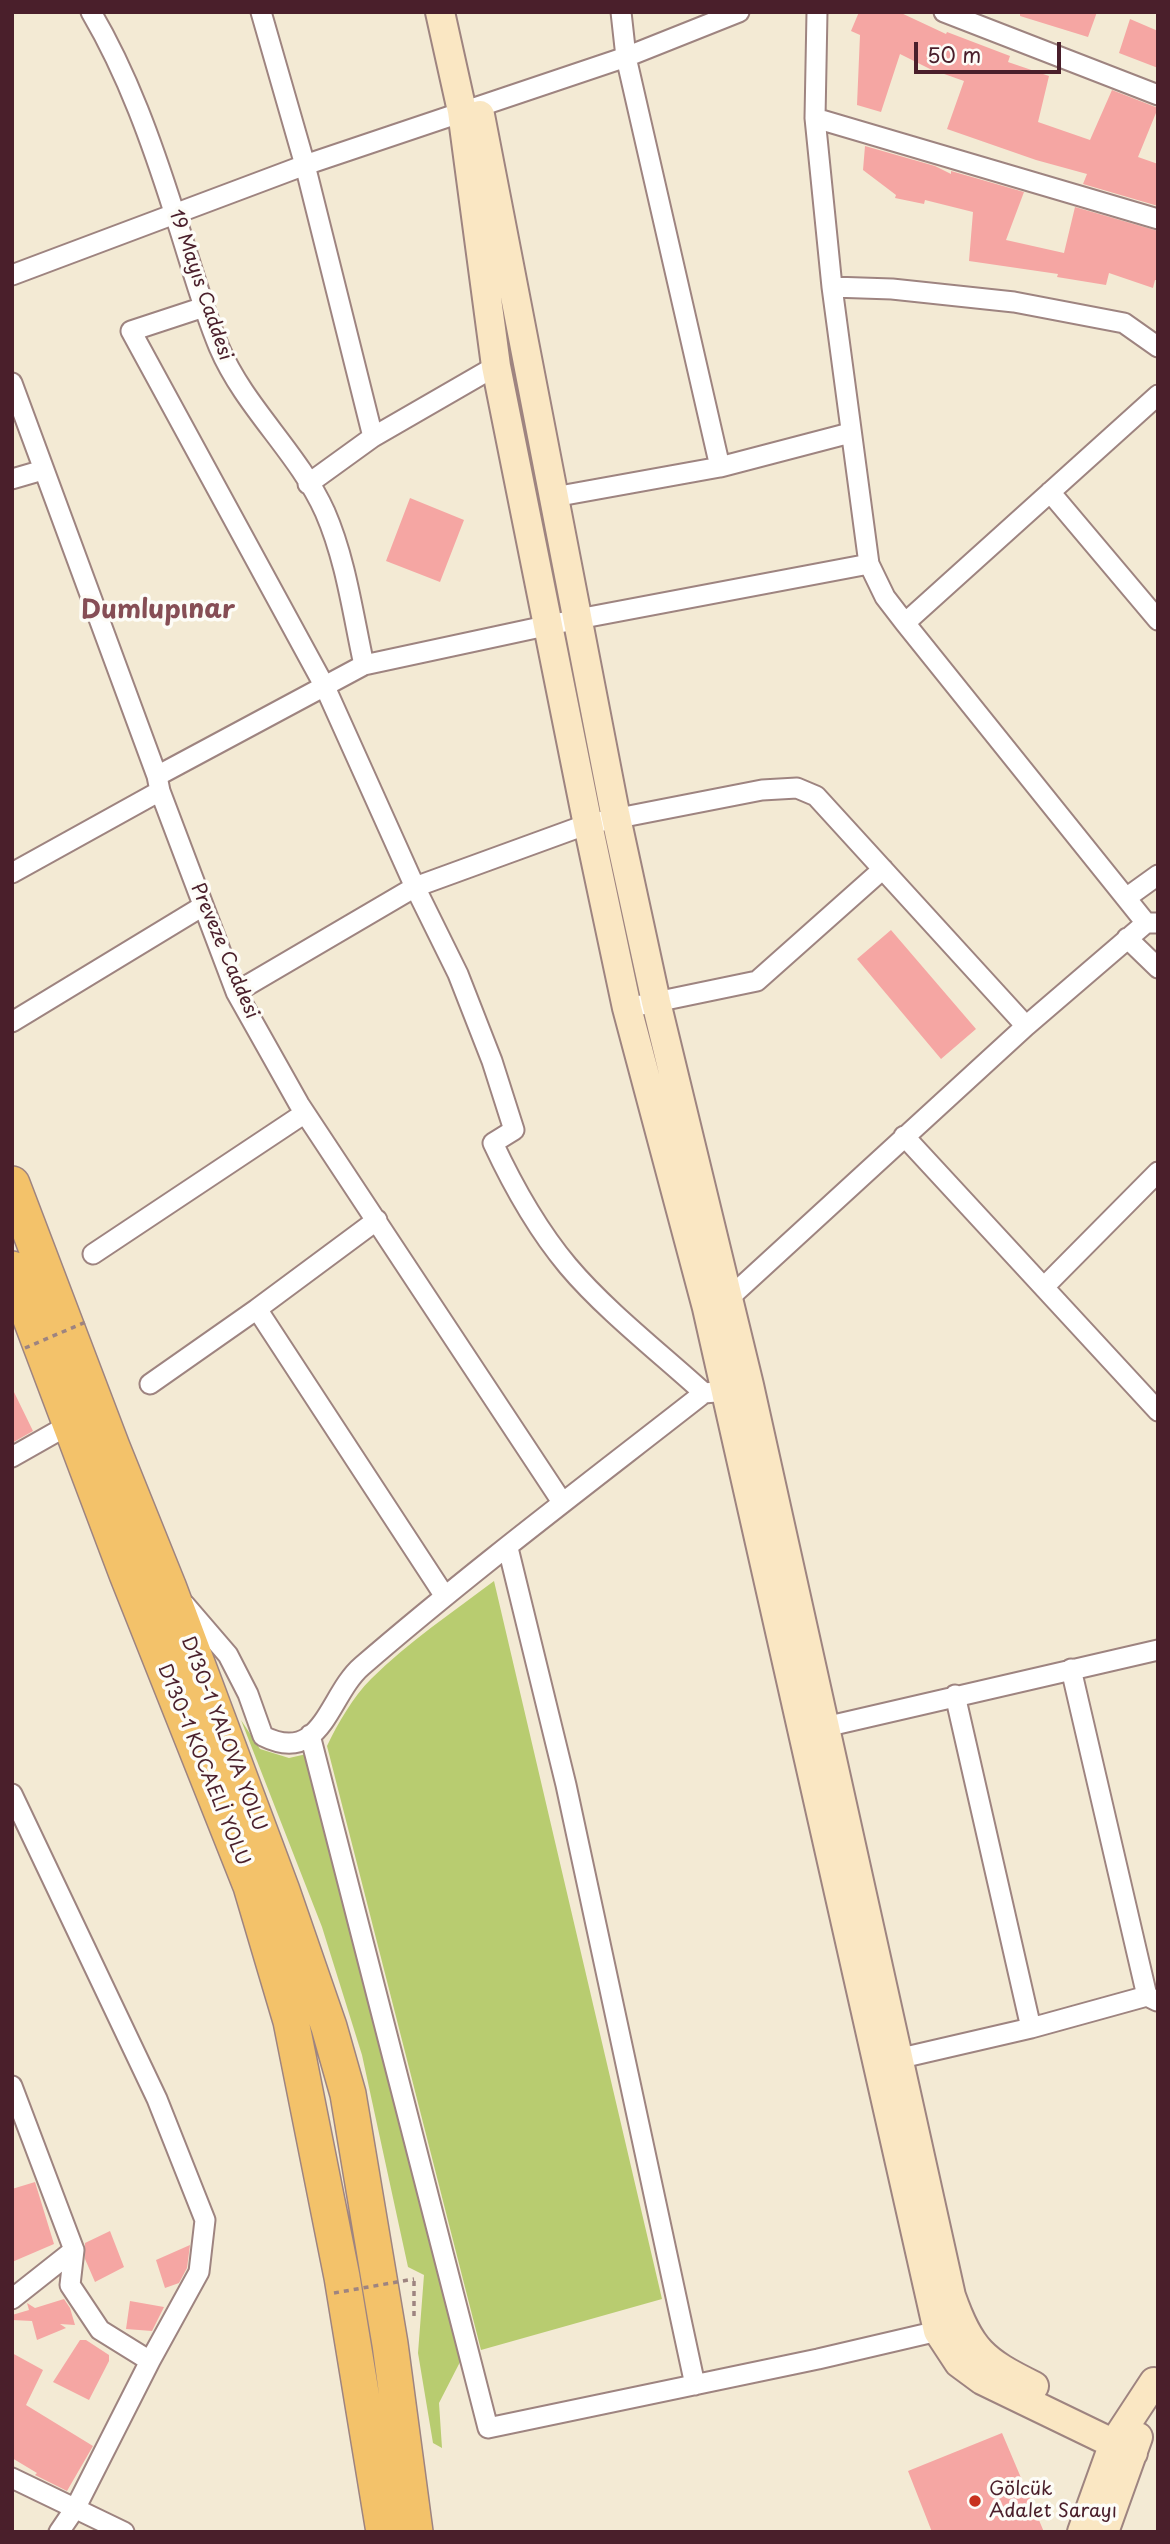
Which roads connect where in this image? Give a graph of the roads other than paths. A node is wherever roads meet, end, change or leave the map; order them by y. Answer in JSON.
{"nodes":[{"id":1,"x":91,"y":12,"type":"edge"},
{"id":2,"x":261,"y":12,"type":"edge"},
{"id":3,"x":440,"y":12,"type":"edge"},
{"id":4,"x":459,"y":12,"type":"edge"},
{"id":5,"x":621,"y":12,"type":"edge"},
{"id":6,"x":739,"y":12,"type":"edge"},
{"id":7,"x":817,"y":12,"type":"edge"},
{"id":8,"x":944,"y":12,"type":"edge"},
{"id":9,"x":626,"y":57,"type":"junction"},
{"id":10,"x":1158,"y":95,"type":"edge"},
{"id":11,"x":470,"y":109,"type":"junction"},
{"id":12,"x":815,"y":118,"type":"junction"},
{"id":13,"x":305,"y":165,"type":"junction"},
{"id":14,"x":174,"y":212,"type":"junction"},
{"id":15,"x":1158,"y":219,"type":"edge"},
{"id":16,"x":12,"y":275,"type":"edge"},
{"id":17,"x":832,"y":287,"type":"junction"},
{"id":18,"x":204,"y":307,"type":"junction"},
{"id":19,"x":1158,"y":347,"type":"edge"},
{"id":20,"x":496,"y":366,"type":"junction"},
{"id":21,"x":12,"y":383,"type":"edge"},
{"id":22,"x":1158,"y":395,"type":"edge"},
{"id":23,"x":850,"y":433,"type":"junction"},
{"id":24,"x":373,"y":437,"type":"junction"},
{"id":25,"x":720,"y":467,"type":"junction"},
{"id":26,"x":43,"y":470,"type":"junction"},
{"id":27,"x":12,"y":479,"type":"edge"},
{"id":28,"x":308,"y":484,"type":"junction"},
{"id":29,"x":1050,"y":492,"type":"junction"},
{"id":30,"x":554,"y":497,"type":"junction"},
{"id":31,"x":869,"y":564,"type":"junction"},
{"id":32,"x":578,"y":619,"type":"junction"},
{"id":33,"x":1158,"y":620,"type":"edge"},
{"id":34,"x":905,"y":623,"type":"junction"},
{"id":35,"x":548,"y":625,"type":"junction"},
{"id":36,"x":364,"y":666,"type":"junction"},
{"id":37,"x":325,"y":687,"type":"junction"},
{"id":38,"x":159,"y":783,"type":"junction"},
{"id":39,"x":617,"y":818,"type":"junction"},
{"id":40,"x":588,"y":824,"type":"junction"},
{"id":41,"x":883,"y":869,"type":"junction"},
{"id":42,"x":12,"y":873,"type":"edge"},
{"id":43,"x":1158,"y":875,"type":"edge"},
{"id":44,"x":415,"y":887,"type":"junction"},
{"id":45,"x":1126,"y":898,"type":"junction"},
{"id":46,"x":203,"y":906,"type":"junction"},
{"id":47,"x":1152,"y":923,"type":"edge"},
{"id":48,"x":1127,"y":939,"type":"junction"},
{"id":49,"x":1158,"y":968,"type":"edge"},
{"id":50,"x":236,"y":992,"type":"junction"},
{"id":51,"x":656,"y":1002,"type":"junction"},
{"id":52,"x":627,"y":1008,"type":"junction"},
{"id":53,"x":12,"y":1022,"type":"edge"},
{"id":54,"x":1026,"y":1026,"type":"junction"},
{"id":55,"x":305,"y":1113,"type":"junction"},
{"id":56,"x":904,"y":1136,"type":"junction"},
{"id":57,"x":1158,"y":1172,"type":"edge"},
{"id":58,"x":12,"y":1184,"type":"edge"},
{"id":59,"x":377,"y":1220,"type":"junction"},
{"id":60,"x":93,"y":1254,"type":"dead end"},
{"id":61,"x":12,"y":1269,"type":"edge"},
{"id":62,"x":1044,"y":1287,"type":"junction"},
{"id":63,"x":717,"y":1304,"type":"junction"},
{"id":64,"x":257,"y":1309,"type":"junction"},
{"id":65,"x":150,"y":1384,"type":"dead end"},
{"id":66,"x":726,"y":1390,"type":"junction"},
{"id":67,"x":1158,"y":1411,"type":"edge"},
{"id":68,"x":72,"y":1423,"type":"junction"},
{"id":69,"x":12,"y":1457,"type":"edge"},
{"id":70,"x":562,"y":1502,"type":"junction"},
{"id":71,"x":508,"y":1548,"type":"junction"},
{"id":72,"x":168,"y":1586,"type":"junction"},
{"id":73,"x":444,"y":1595,"type":"junction"},
{"id":74,"x":1158,"y":1650,"type":"edge"},
{"id":75,"x":1071,"y":1669,"type":"junction"},
{"id":76,"x":955,"y":1695,"type":"junction"},
{"id":77,"x":825,"y":1727,"type":"junction"},
{"id":78,"x":310,"y":1735,"type":"junction"},
{"id":79,"x":12,"y":1794,"type":"edge"},
{"id":80,"x":1152,"y":1999,"type":"edge"},
{"id":81,"x":1031,"y":2028,"type":"junction"},
{"id":82,"x":897,"y":2059,"type":"junction"},
{"id":83,"x":12,"y":2086,"type":"edge"},
{"id":84,"x":74,"y":2250,"type":"junction"},
{"id":85,"x":12,"y":2299,"type":"edge"},
{"id":86,"x":938,"y":2331,"type":"junction"},
{"id":87,"x":150,"y":2361,"type":"junction"},
{"id":88,"x":1156,"y":2378,"type":"edge"},
{"id":89,"x":695,"y":2385,"type":"junction"},
{"id":90,"x":1069,"y":2421,"type":"junction"},
{"id":91,"x":1127,"y":2440,"type":"junction"},
{"id":92,"x":12,"y":2477,"type":"edge"},
{"id":93,"x":1098,"y":2488,"type":"junction"},
{"id":94,"x":76,"y":2507,"type":"junction"},
{"id":95,"x":59,"y":2532,"type":"edge"},
{"id":96,"x":124,"y":2532,"type":"edge"},
{"id":97,"x":384,"y":2532,"type":"edge"},
{"id":98,"x":415,"y":2532,"type":"edge"},
{"id":99,"x":1082,"y":2532,"type":"edge"},
{"id":100,"x":1104,"y":2532,"type":"edge"}],
"edges":[{"from":1,"to":14,"type":"street","name":"19 Mayıs Caddesi"},
{"from":2,"to":13,"type":"street"},
{"from":3,"to":11,"type":"main road"},
{"from":4,"to":11,"type":"main road"},
{"from":5,"to":9,"type":"street"},
{"from":6,"to":9,"type":"street"},
{"from":7,"to":12,"type":"street"},
{"from":8,"to":10,"type":"street"},
{"from":9,"to":11,"type":"street"},
{"from":9,"to":25,"type":"street"},
{"from":11,"to":13,"type":"street"},
{"from":11,"to":20,"type":"main road"},
{"from":11,"to":30,"type":"main road"},
{"from":12,"to":15,"type":"street"},
{"from":12,"to":17,"type":"street"},
{"from":13,"to":14,"type":"street"},
{"from":13,"to":24,"type":"street"},
{"from":14,"to":16,"type":"street"},
{"from":14,"to":18,"type":"street","name":"19 Mayıs Caddesi"},
{"from":17,"to":19,"type":"street"},
{"from":17,"to":23,"type":"street"},
{"from":18,"to":28,"type":"street","name":"19 Mayıs Caddesi"},
{"from":18,"to":37,"type":"street"},
{"from":20,"to":24,"type":"street"},
{"from":20,"to":35,"type":"main road"},
{"from":21,"to":26,"type":"street","name":"Preveze Caddesi"},
{"from":22,"to":29,"type":"street"},
{"from":23,"to":25,"type":"street"},
{"from":23,"to":31,"type":"street"},
{"from":24,"to":28,"type":"street"},
{"from":25,"to":30,"type":"street"},
{"from":26,"to":27,"type":"street"},
{"from":26,"to":38,"type":"street","name":"Preveze Caddesi"},
{"from":28,"to":36,"type":"street","name":"19 Mayıs Caddesi"},
{"from":29,"to":33,"type":"street"},
{"from":29,"to":34,"type":"street"},
{"from":30,"to":32,"type":"main road"},
{"from":31,"to":32,"type":"street"},
{"from":31,"to":34,"type":"street"},
{"from":32,"to":35,"type":"street"},
{"from":32,"to":39,"type":"main road"},
{"from":34,"to":45,"type":"street"},
{"from":35,"to":36,"type":"street"},
{"from":35,"to":40,"type":"main road"},
{"from":36,"to":37,"type":"street"},
{"from":37,"to":38,"type":"street"},
{"from":37,"to":44,"type":"street"},
{"from":38,"to":42,"type":"street"},
{"from":38,"to":46,"type":"street","name":"Preveze Caddesi"},
{"from":39,"to":40,"type":"street"},
{"from":39,"to":41,"type":"street"},
{"from":39,"to":51,"type":"main road"},
{"from":40,"to":44,"type":"street"},
{"from":40,"to":52,"type":"main road"},
{"from":41,"to":51,"type":"street"},
{"from":41,"to":54,"type":"street"},
{"from":43,"to":45,"type":"street"},
{"from":44,"to":50,"type":"street"},
{"from":44,"to":66,"type":"street"},
{"from":45,"to":47,"type":"street"},
{"from":46,"to":50,"type":"street","name":"Preveze Caddesi"},
{"from":46,"to":53,"type":"street"},
{"from":47,"to":48,"type":"street"},
{"from":48,"to":49,"type":"street"},
{"from":48,"to":54,"type":"street"},
{"from":50,"to":55,"type":"street","name":"Preveze Caddesi"},
{"from":51,"to":52,"type":"street"},
{"from":51,"to":63,"type":"main road"},
{"from":52,"to":63,"type":"main road"},
{"from":54,"to":56,"type":"street"},
{"from":55,"to":59,"type":"street","name":"Preveze Caddesi"},
{"from":55,"to":60,"type":"street"},
{"from":56,"to":62,"type":"street"},
{"from":56,"to":63,"type":"street"},
{"from":57,"to":62,"type":"street"},
{"from":58,"to":72,"type":"highway","name":"D130-1 YALOVA YOLU"},
{"from":59,"to":64,"type":"street"},
{"from":59,"to":70,"type":"street","name":"Preveze Caddesi"},
{"from":61,"to":68,"type":"highway","name":"D130-1 KOCAELİ YOLU"},
{"from":62,"to":67,"type":"street"},
{"from":63,"to":66,"type":"main road"},
{"from":64,"to":65,"type":"street"},
{"from":64,"to":73,"type":"street"},
{"from":66,"to":70,"type":"street"},
{"from":66,"to":77,"type":"main road"},
{"from":66,"to":86,"type":"main road"},
{"from":68,"to":69,"type":"street"},
{"from":68,"to":97,"type":"highway","name":"D130-1 KOCAELİ YOLU"},
{"from":70,"to":71,"type":"street"},
{"from":71,"to":73,"type":"street"},
{"from":71,"to":89,"type":"street"},
{"from":72,"to":78,"type":"street"},
{"from":72,"to":98,"type":"highway","name":"D130-1 YALOVA YOLU"},
{"from":73,"to":78,"type":"street"},
{"from":74,"to":75,"type":"street"},
{"from":75,"to":76,"type":"street"},
{"from":75,"to":80,"type":"street"},
{"from":76,"to":77,"type":"street"},
{"from":76,"to":81,"type":"street"},
{"from":77,"to":82,"type":"main road"},
{"from":78,"to":89,"type":"street"},
{"from":79,"to":87,"type":"street"},
{"from":80,"to":81,"type":"street"},
{"from":81,"to":82,"type":"street"},
{"from":82,"to":91,"type":"main road"},
{"from":83,"to":84,"type":"street"},
{"from":84,"to":85,"type":"street"},
{"from":84,"to":87,"type":"street"},
{"from":86,"to":89,"type":"street"},
{"from":86,"to":90,"type":"main road"},
{"from":87,"to":94,"type":"street"},
{"from":88,"to":91,"type":"main road"},
{"from":90,"to":91,"type":"main road"},
{"from":90,"to":93,"type":"main road"},
{"from":91,"to":93,"type":"main road"},
{"from":91,"to":100,"type":"main road"},
{"from":92,"to":94,"type":"street"},
{"from":93,"to":99,"type":"main road"},
{"from":94,"to":95,"type":"street"},
{"from":94,"to":96,"type":"street"}]}
